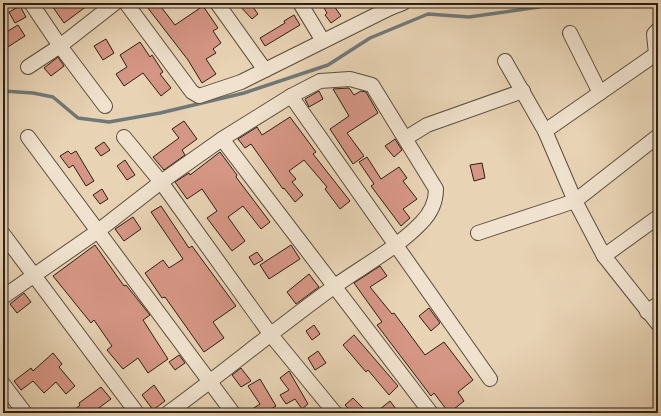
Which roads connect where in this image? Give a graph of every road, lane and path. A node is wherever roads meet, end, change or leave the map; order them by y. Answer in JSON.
{"nodes":[{"id":1,"x":31,"y":3,"type":"edge"},
{"id":2,"x":115,"y":3,"type":"edge"},
{"id":3,"x":126,"y":3,"type":"edge"},
{"id":4,"x":217,"y":3,"type":"edge"},
{"id":5,"x":300,"y":3,"type":"edge"},
{"id":6,"x":393,"y":4,"type":"edge"},
{"id":7,"x":658,"y":30,"type":"edge"},
{"id":8,"x":570,"y":33,"type":"dead end"},
{"id":9,"x":323,"y":41,"type":"junction"},
{"id":10,"x":60,"y":46,"type":"junction"},
{"id":11,"x":657,"y":55,"type":"edge"},
{"id":12,"x":505,"y":60,"type":"dead end"},
{"id":13,"x":28,"y":67,"type":"dead end"},
{"id":14,"x":265,"y":70,"type":"junction"},
{"id":15,"x":523,"y":91,"type":"junction"},
{"id":16,"x":600,"y":93,"type":"junction"},
{"id":17,"x":291,"y":96,"type":"junction"},
{"id":18,"x":105,"y":106,"type":"dead end"},
{"id":19,"x":545,"y":131,"type":"junction"},
{"id":20,"x":658,"y":136,"type":"edge"},
{"id":21,"x":28,"y":137,"type":"dead end"},
{"id":22,"x":124,"y":137,"type":"dead end"},
{"id":23,"x":406,"y":138,"type":"junction"},
{"id":24,"x":222,"y":139,"type":"junction"},
{"id":25,"x":161,"y":182,"type":"junction"},
{"id":26,"x":575,"y":201,"type":"junction"},
{"id":27,"x":658,"y":217,"type":"edge"},
{"id":28,"x":98,"y":231,"type":"junction"},
{"id":29,"x":478,"y":233,"type":"dead end"},
{"id":30,"x":3,"y":234,"type":"edge"},
{"id":31,"x":396,"y":243,"type":"junction"},
{"id":32,"x":604,"y":256,"type":"junction"},
{"id":33,"x":33,"y":275,"type":"junction"},
{"id":34,"x":334,"y":286,"type":"junction"},
{"id":35,"x":3,"y":297,"type":"edge"},
{"id":36,"x":652,"y":308,"type":"edge"},
{"id":37,"x":658,"y":324,"type":"edge"},
{"id":38,"x":271,"y":335,"type":"junction"},
{"id":39,"x":490,"y":379,"type":"dead end"},
{"id":40,"x":210,"y":382,"type":"junction"},
{"id":41,"x":3,"y":384,"type":"edge"},
{"id":42,"x":25,"y":413,"type":"edge"},
{"id":43,"x":137,"y":413,"type":"edge"},
{"id":44,"x":168,"y":413,"type":"edge"},
{"id":45,"x":233,"y":413,"type":"edge"},
{"id":46,"x":335,"y":413,"type":"edge"},
{"id":47,"x":432,"y":413,"type":"edge"}],
"edges":[{"from":1,"to":10,"type":"street"},
{"from":2,"to":10,"type":"street"},
{"from":3,"to":14,"type":"street"},
{"from":4,"to":14,"type":"street"},
{"from":5,"to":9,"type":"street"},
{"from":6,"to":9,"type":"street"},
{"from":7,"to":11,"type":"street"},
{"from":8,"to":16,"type":"street"},
{"from":9,"to":14,"type":"street"},
{"from":10,"to":13,"type":"street"},
{"from":10,"to":18,"type":"street"},
{"from":11,"to":16,"type":"street"},
{"from":12,"to":15,"type":"street"},
{"from":15,"to":19,"type":"street"},
{"from":15,"to":23,"type":"street"},
{"from":16,"to":19,"type":"street"},
{"from":17,"to":23,"type":"street"},
{"from":17,"to":24,"type":"street"},
{"from":17,"to":31,"type":"street"},
{"from":19,"to":26,"type":"street"},
{"from":20,"to":26,"type":"street"},
{"from":21,"to":28,"type":"street"},
{"from":22,"to":25,"type":"street"},
{"from":23,"to":31,"type":"street"},
{"from":24,"to":25,"type":"street"},
{"from":24,"to":34,"type":"street"},
{"from":25,"to":28,"type":"street"},
{"from":25,"to":38,"type":"street"},
{"from":26,"to":29,"type":"street"},
{"from":26,"to":32,"type":"street"},
{"from":27,"to":32,"type":"street"},
{"from":28,"to":33,"type":"street"},
{"from":28,"to":40,"type":"street"},
{"from":30,"to":33,"type":"street"},
{"from":31,"to":34,"type":"street"},
{"from":31,"to":39,"type":"street"},
{"from":32,"to":36,"type":"street"},
{"from":33,"to":35,"type":"street"},
{"from":33,"to":43,"type":"street"},
{"from":34,"to":38,"type":"street"},
{"from":34,"to":47,"type":"street"},
{"from":36,"to":37,"type":"street"},
{"from":38,"to":40,"type":"street"},
{"from":38,"to":46,"type":"street"},
{"from":40,"to":44,"type":"street"},
{"from":40,"to":45,"type":"street"},
{"from":41,"to":42,"type":"street"}]}
